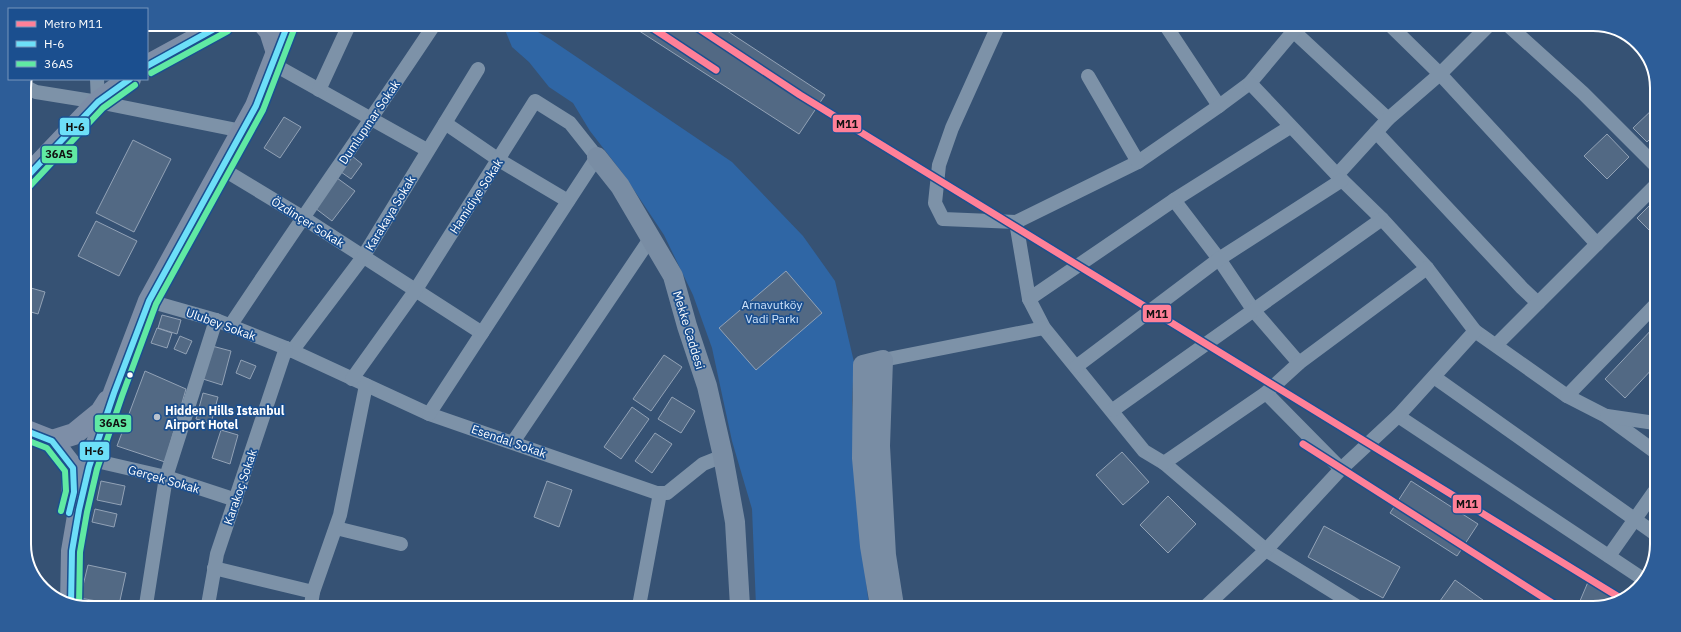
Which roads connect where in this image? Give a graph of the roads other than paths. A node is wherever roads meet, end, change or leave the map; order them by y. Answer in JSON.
{"nodes":[{"id":1,"x":214,"y":31,"type":"edge"},
{"id":2,"x":270,"y":31,"type":"edge"},
{"id":3,"x":285,"y":31,"type":"edge"},
{"id":4,"x":346,"y":31,"type":"edge"},
{"id":5,"x":430,"y":31,"type":"edge"},
{"id":6,"x":996,"y":31,"type":"edge"},
{"id":7,"x":1169,"y":31,"type":"edge"},
{"id":8,"x":1291,"y":31,"type":"edge"},
{"id":9,"x":1296,"y":31,"type":"edge"},
{"id":10,"x":1396,"y":31,"type":"edge"},
{"id":11,"x":1483,"y":31,"type":"edge"},
{"id":12,"x":1514,"y":31,"type":"edge"},
{"id":13,"x":275,"y":58,"type":"junction"},
{"id":14,"x":148,"y":65,"type":"edge"},
{"id":15,"x":478,"y":69,"type":"dead end"},
{"id":16,"x":1440,"y":74,"type":"junction"},
{"id":17,"x":1088,"y":76,"type":"dead end"},
{"id":18,"x":97,"y":80,"type":"edge"},
{"id":19,"x":129,"y":80,"type":"edge"},
{"id":20,"x":1250,"y":83,"type":"junction"},
{"id":21,"x":31,"y":90,"type":"edge"},
{"id":22,"x":319,"y":90,"type":"junction"},
{"id":23,"x":535,"y":101,"type":"joint"},
{"id":24,"x":98,"y":102,"type":"junction"},
{"id":25,"x":1219,"y":106,"type":"junction"},
{"id":26,"x":372,"y":119,"type":"junction"},
{"id":27,"x":1388,"y":119,"type":"junction"},
{"id":28,"x":445,"y":123,"type":"junction"},
{"id":29,"x":1290,"y":127,"type":"junction"},
{"id":30,"x":242,"y":131,"type":"junction"},
{"id":31,"x":1376,"y":132,"type":"junction"},
{"id":32,"x":428,"y":150,"type":"junction"},
{"id":33,"x":597,"y":157,"type":"junction"},
{"id":34,"x":499,"y":160,"type":"junction"},
{"id":35,"x":1650,"y":160,"type":"edge"},
{"id":36,"x":1138,"y":162,"type":"junction"},
{"id":37,"x":221,"y":168,"type":"junction"},
{"id":38,"x":31,"y":173,"type":"edge"},
{"id":39,"x":1339,"y":178,"type":"junction"},
{"id":40,"x":1650,"y":191,"type":"edge"},
{"id":41,"x":1174,"y":200,"type":"junction"},
{"id":42,"x":568,"y":201,"type":"junction"},
{"id":43,"x":302,"y":217,"type":"junction"},
{"id":44,"x":1382,"y":219,"type":"junction"},
{"id":45,"x":1016,"y":222,"type":"junction"},
{"id":46,"x":650,"y":239,"type":"junction"},
{"id":47,"x":1597,"y":244,"type":"junction"},
{"id":48,"x":363,"y":257,"type":"junction"},
{"id":49,"x":1220,"y":259,"type":"junction"},
{"id":50,"x":1428,"y":268,"type":"junction"},
{"id":51,"x":415,"y":291,"type":"junction"},
{"id":52,"x":1029,"y":299,"type":"junction"},
{"id":53,"x":149,"y":301,"type":"junction"},
{"id":54,"x":1538,"y":303,"type":"junction"},
{"id":55,"x":1650,"y":310,"type":"edge"},
{"id":56,"x":1254,"y":311,"type":"junction"},
{"id":57,"x":216,"y":320,"type":"junction"},
{"id":58,"x":230,"y":326,"type":"junction"},
{"id":59,"x":1044,"y":328,"type":"junction"},
{"id":60,"x":1475,"y":331,"type":"junction"},
{"id":61,"x":482,"y":333,"type":"junction"},
{"id":62,"x":1496,"y":345,"type":"junction"},
{"id":63,"x":289,"y":350,"type":"junction"},
{"id":64,"x":882,"y":360,"type":"junction"},
{"id":65,"x":1299,"y":364,"type":"junction"},
{"id":66,"x":1077,"y":366,"type":"junction"},
{"id":67,"x":1434,"y":377,"type":"junction"},
{"id":68,"x":352,"y":378,"type":"junction"},
{"id":69,"x":366,"y":385,"type":"junction"},
{"id":70,"x":114,"y":393,"type":"junction"},
{"id":71,"x":1266,"y":394,"type":"junction"},
{"id":72,"x":1567,"y":396,"type":"junction"},
{"id":73,"x":1113,"y":410,"type":"junction"},
{"id":74,"x":429,"y":414,"type":"junction"},
{"id":75,"x":1398,"y":416,"type":"junction"},
{"id":76,"x":1606,"y":416,"type":"junction"},
{"id":77,"x":1650,"y":422,"type":"edge"},
{"id":78,"x":31,"y":433,"type":"edge"},
{"id":79,"x":52,"y":441,"type":"junction"},
{"id":80,"x":513,"y":442,"type":"junction"},
{"id":81,"x":1650,"y":448,"type":"edge"},
{"id":82,"x":723,"y":456,"type":"junction"},
{"id":83,"x":92,"y":460,"type":"junction"},
{"id":84,"x":1164,"y":463,"type":"junction"},
{"id":85,"x":1341,"y":469,"type":"junction"},
{"id":86,"x":166,"y":478,"type":"junction"},
{"id":87,"x":660,"y":493,"type":"junction"},
{"id":88,"x":1650,"y":498,"type":"edge"},
{"id":89,"x":236,"y":500,"type":"junction"},
{"id":90,"x":1635,"y":521,"type":"junction"},
{"id":91,"x":336,"y":528,"type":"junction"},
{"id":92,"x":1650,"y":530,"type":"edge"},
{"id":93,"x":401,"y":544,"type":"dead end"},
{"id":94,"x":1266,"y":550,"type":"junction"},
{"id":95,"x":1609,"y":556,"type":"junction"},
{"id":96,"x":214,"y":568,"type":"junction"},
{"id":97,"x":1639,"y":577,"type":"edge"},
{"id":98,"x":58,"y":592,"type":"edge"},
{"id":99,"x":71,"y":598,"type":"edge"},
{"id":100,"x":312,"y":598,"type":"edge"},
{"id":101,"x":147,"y":601,"type":"edge"},
{"id":102,"x":209,"y":601,"type":"edge"},
{"id":103,"x":640,"y":601,"type":"edge"},
{"id":104,"x":740,"y":601,"type":"edge"},
{"id":105,"x":879,"y":601,"type":"edge"},
{"id":106,"x":893,"y":601,"type":"edge"},
{"id":107,"x":1211,"y":601,"type":"edge"},
{"id":108,"x":1347,"y":601,"type":"edge"}],
"edges":[{"from":1,"to":14,"type":"main road"},
{"from":2,"to":13,"type":"main road"},
{"from":3,"to":13,"type":"main road"},
{"from":4,"to":22,"type":"street"},
{"from":5,"to":26,"type":"street","name":"Dumlupınar Sokak"},
{"from":6,"to":45,"type":"street"},
{"from":7,"to":25,"type":"street"},
{"from":8,"to":20,"type":"street"},
{"from":9,"to":27,"type":"street"},
{"from":10,"to":16,"type":"street"},
{"from":11,"to":16,"type":"street"},
{"from":12,"to":35,"type":"street"},
{"from":13,"to":22,"type":"street"},
{"from":13,"to":30,"type":"main road"},
{"from":15,"to":28,"type":"street","name":"Karakaya Sokak"},
{"from":16,"to":27,"type":"street"},
{"from":16,"to":47,"type":"street"},
{"from":17,"to":36,"type":"street"},
{"from":18,"to":24,"type":"street"},
{"from":19,"to":24,"type":"main road"},
{"from":20,"to":25,"type":"street"},
{"from":20,"to":29,"type":"street"},
{"from":21,"to":24,"type":"street"},
{"from":22,"to":26,"type":"street"},
{"from":23,"to":33,"type":"street","name":"Mekke Caddesi"},
{"from":23,"to":34,"type":"street","name":"Hamidiye Sokak"},
{"from":24,"to":30,"type":"street"},
{"from":24,"to":38,"type":"main road"},
{"from":25,"to":36,"type":"street"},
{"from":26,"to":32,"type":"street"},
{"from":26,"to":43,"type":"street","name":"Dumlupınar Sokak"},
{"from":27,"to":31,"type":"street"},
{"from":28,"to":32,"type":"street","name":"Karakaya Sokak"},
{"from":28,"to":34,"type":"street"},
{"from":29,"to":39,"type":"street"},
{"from":29,"to":41,"type":"street"},
{"from":30,"to":37,"type":"main road"},
{"from":31,"to":39,"type":"street"},
{"from":31,"to":54,"type":"street"},
{"from":32,"to":48,"type":"street","name":"Karakaya Sokak"},
{"from":33,"to":42,"type":"street"},
{"from":33,"to":46,"type":"main road","name":"Mekke Caddesi"},
{"from":34,"to":42,"type":"street"},
{"from":34,"to":51,"type":"street","name":"Hamidiye Sokak"},
{"from":36,"to":45,"type":"street"},
{"from":37,"to":43,"type":"street","name":"Özdinçer Sokak"},
{"from":37,"to":53,"type":"main road"},
{"from":39,"to":44,"type":"street"},
{"from":39,"to":49,"type":"street"},
{"from":40,"to":47,"type":"street"},
{"from":41,"to":49,"type":"street"},
{"from":41,"to":52,"type":"street"},
{"from":42,"to":61,"type":"street"},
{"from":43,"to":48,"type":"street","name":"Özdinçer Sokak"},
{"from":43,"to":58,"type":"street","name":"Dumlupınar Sokak"},
{"from":44,"to":50,"type":"street"},
{"from":44,"to":56,"type":"street"},
{"from":45,"to":52,"type":"street"},
{"from":46,"to":80,"type":"street"},
{"from":46,"to":82,"type":"main road","name":"Mekke Caddesi"},
{"from":47,"to":54,"type":"street"},
{"from":48,"to":51,"type":"street","name":"Özdinçer Sokak"},
{"from":48,"to":63,"type":"street","name":"Karakaya Sokak"},
{"from":49,"to":56,"type":"street"},
{"from":49,"to":66,"type":"street"},
{"from":50,"to":60,"type":"street"},
{"from":50,"to":65,"type":"street"},
{"from":51,"to":61,"type":"street","name":"Özdinçer Sokak"},
{"from":51,"to":68,"type":"street","name":"Hamidiye Sokak"},
{"from":52,"to":59,"type":"street"},
{"from":53,"to":57,"type":"street","name":"Ulubey Sokak"},
{"from":53,"to":70,"type":"main road"},
{"from":54,"to":62,"type":"street"},
{"from":55,"to":72,"type":"street"},
{"from":56,"to":65,"type":"street"},
{"from":56,"to":73,"type":"street"},
{"from":57,"to":58,"type":"street","name":"Ulubey Sokak"},
{"from":57,"to":86,"type":"street"},
{"from":58,"to":63,"type":"street","name":"Ulubey Sokak"},
{"from":59,"to":64,"type":"street"},
{"from":59,"to":66,"type":"street"},
{"from":60,"to":62,"type":"street"},
{"from":60,"to":67,"type":"street"},
{"from":61,"to":74,"type":"street"},
{"from":62,"to":72,"type":"street"},
{"from":63,"to":68,"type":"street","name":"Esendal Sokak"},
{"from":63,"to":89,"type":"street","name":"Karakoç Sokak"},
{"from":64,"to":105,"type":"main road"},
{"from":64,"to":106,"type":"main road"},
{"from":65,"to":71,"type":"street"},
{"from":66,"to":73,"type":"street"},
{"from":67,"to":75,"type":"street"},
{"from":67,"to":90,"type":"street"},
{"from":68,"to":69,"type":"street","name":"Esendal Sokak"},
{"from":69,"to":74,"type":"street","name":"Esendal Sokak"},
{"from":69,"to":91,"type":"street"},
{"from":70,"to":79,"type":"main road"},
{"from":70,"to":83,"type":"main road"},
{"from":71,"to":84,"type":"street"},
{"from":71,"to":85,"type":"street"},
{"from":72,"to":76,"type":"street"},
{"from":73,"to":84,"type":"street"},
{"from":74,"to":80,"type":"street","name":"Esendal Sokak"},
{"from":75,"to":85,"type":"street"},
{"from":75,"to":95,"type":"street"},
{"from":76,"to":77,"type":"street"},
{"from":76,"to":81,"type":"street"},
{"from":78,"to":79,"type":"main road"},
{"from":79,"to":98,"type":"main road"},
{"from":80,"to":87,"type":"street","name":"Esendal Sokak"},
{"from":82,"to":87,"type":"street"},
{"from":82,"to":104,"type":"main road","name":"Mekke Caddesi"},
{"from":83,"to":86,"type":"street","name":"Gerçek Sokak"},
{"from":83,"to":99,"type":"main road"},
{"from":84,"to":94,"type":"street"},
{"from":85,"to":94,"type":"street"},
{"from":86,"to":89,"type":"street","name":"Gerçek Sokak"},
{"from":86,"to":101,"type":"street"},
{"from":87,"to":103,"type":"street"},
{"from":88,"to":90,"type":"street"},
{"from":89,"to":96,"type":"street","name":"Karakoç Sokak"},
{"from":90,"to":92,"type":"street"},
{"from":90,"to":95,"type":"street"},
{"from":91,"to":93,"type":"street"},
{"from":91,"to":100,"type":"street"},
{"from":94,"to":107,"type":"street"},
{"from":94,"to":108,"type":"street"},
{"from":95,"to":97,"type":"street"},
{"from":96,"to":100,"type":"street"},
{"from":96,"to":102,"type":"street","name":"Karakoç Sokak"}]}
